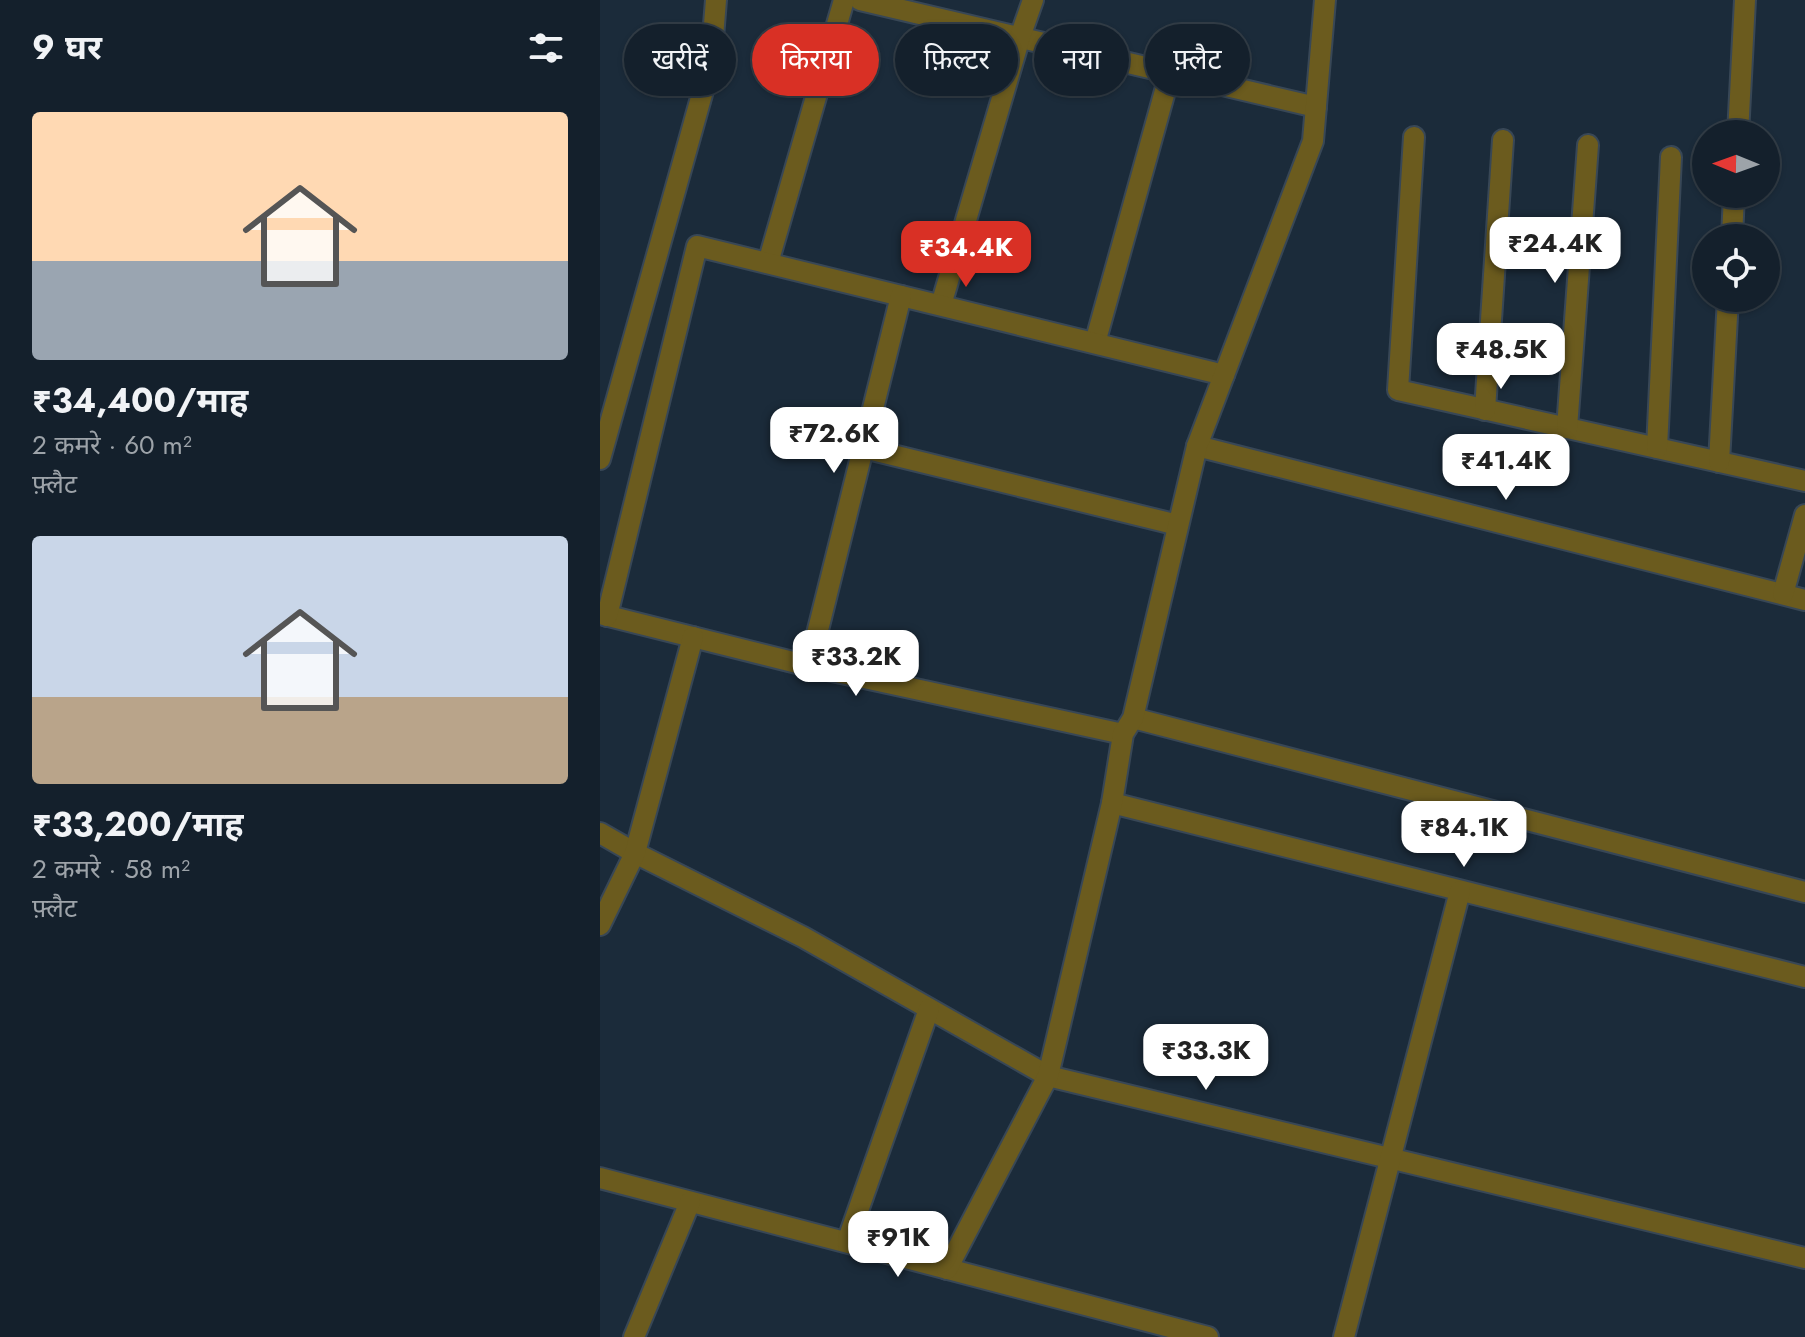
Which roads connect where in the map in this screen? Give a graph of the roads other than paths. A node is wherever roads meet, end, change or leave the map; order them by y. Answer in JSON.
{"nodes":[{"id":1,"x":716,"y":0,"type":"edge"},
{"id":2,"x":844,"y":0,"type":"edge"},
{"id":3,"x":860,"y":0,"type":"edge"},
{"id":4,"x":1033,"y":0,"type":"edge"},
{"id":5,"x":1325,"y":0,"type":"edge"},
{"id":6,"x":1745,"y":0,"type":"edge"},
{"id":7,"x":932,"y":8,"type":"edge"},
{"id":8,"x":1020,"y":37,"type":"junction"},
{"id":9,"x":1145,"y":67,"type":"edge"},
{"id":10,"x":1250,"y":92,"type":"edge"},
{"id":11,"x":1164,"y":96,"type":"edge"},
{"id":12,"x":1316,"y":107,"type":"junction"},
{"id":13,"x":1739,"y":120,"type":"edge"},
{"id":14,"x":1414,"y":137,"type":"dead end"},
{"id":15,"x":1503,"y":140,"type":"dead end"},
{"id":16,"x":1588,"y":145,"type":"dead end"},
{"id":17,"x":1671,"y":157,"type":"dead end"},
{"id":18,"x":768,"y":263,"type":"junction"},
{"id":19,"x":901,"y":296,"type":"junction"},
{"id":20,"x":941,"y":305,"type":"junction"},
{"id":21,"x":1727,"y":312,"type":"edge"},
{"id":22,"x":1095,"y":343,"type":"junction"},
{"id":23,"x":1224,"y":375,"type":"junction"},
{"id":24,"x":1485,"y":410,"type":"junction"},
{"id":25,"x":1567,"y":428,"type":"junction"},
{"id":26,"x":1197,"y":446,"type":"junction"},
{"id":27,"x":864,"y":448,"type":"junction"},
{"id":28,"x":1657,"y":448,"type":"junction"},
{"id":29,"x":600,"y":459,"type":"edge"},
{"id":30,"x":1719,"y":462,"type":"junction"},
{"id":31,"x":1805,"y":481,"type":"edge"},
{"id":32,"x":1805,"y":515,"type":"edge"},
{"id":33,"x":1178,"y":525,"type":"junction"},
{"id":34,"x":1783,"y":594,"type":"junction"},
{"id":35,"x":1805,"y":600,"type":"edge"},
{"id":36,"x":604,"y":615,"type":"edge"},
{"id":37,"x":693,"y":637,"type":"junction"},
{"id":38,"x":809,"y":666,"type":"junction"},
{"id":39,"x":1128,"y":726,"type":"junction"},
{"id":40,"x":1112,"y":803,"type":"junction"},
{"id":41,"x":600,"y":833,"type":"edge"},
{"id":42,"x":635,"y":853,"type":"junction"},
{"id":43,"x":1460,"y":891,"type":"junction"},
{"id":44,"x":1805,"y":892,"type":"edge"},
{"id":45,"x":600,"y":925,"type":"edge"},
{"id":46,"x":1805,"y":977,"type":"edge"},
{"id":47,"x":929,"y":1009,"type":"junction"},
{"id":48,"x":1048,"y":1076,"type":"junction"},
{"id":49,"x":1390,"y":1159,"type":"junction"},
{"id":50,"x":600,"y":1178,"type":"edge"},
{"id":51,"x":690,"y":1202,"type":"junction"},
{"id":52,"x":847,"y":1242,"type":"junction"},
{"id":53,"x":1805,"y":1258,"type":"edge"},
{"id":54,"x":947,"y":1269,"type":"junction"},
{"id":55,"x":634,"y":1337,"type":"edge"},
{"id":56,"x":1208,"y":1337,"type":"edge"},
{"id":57,"x":1344,"y":1337,"type":"edge"}],
"edges":[{"from":1,"to":29,"type":"street"},
{"from":2,"to":18,"type":"street"},
{"from":3,"to":7,"type":"street"},
{"from":4,"to":8,"type":"street"},
{"from":5,"to":12,"type":"street"},
{"from":6,"to":13,"type":"street"},
{"from":7,"to":8,"type":"street"},
{"from":8,"to":9,"type":"street"},
{"from":8,"to":20,"type":"street"},
{"from":10,"to":12,"type":"street"},
{"from":11,"to":22,"type":"street"},
{"from":12,"to":23,"type":"street"},
{"from":14,"to":24,"type":"street"},
{"from":15,"to":24,"type":"street"},
{"from":16,"to":25,"type":"street"},
{"from":17,"to":28,"type":"street"},
{"from":18,"to":19,"type":"street"},
{"from":18,"to":36,"type":"street"},
{"from":19,"to":20,"type":"street"},
{"from":19,"to":27,"type":"street"},
{"from":20,"to":22,"type":"street"},
{"from":21,"to":30,"type":"street"},
{"from":22,"to":23,"type":"street"},
{"from":23,"to":26,"type":"street"},
{"from":24,"to":25,"type":"street"},
{"from":25,"to":28,"type":"street"},
{"from":26,"to":33,"type":"street"},
{"from":26,"to":34,"type":"street"},
{"from":27,"to":33,"type":"street"},
{"from":27,"to":38,"type":"street"},
{"from":28,"to":30,"type":"street"},
{"from":30,"to":31,"type":"street"},
{"from":32,"to":34,"type":"street"},
{"from":33,"to":39,"type":"street"},
{"from":34,"to":35,"type":"street"},
{"from":36,"to":37,"type":"street"},
{"from":37,"to":38,"type":"street"},
{"from":37,"to":42,"type":"street"},
{"from":38,"to":39,"type":"street"},
{"from":39,"to":40,"type":"street"},
{"from":39,"to":44,"type":"street"},
{"from":40,"to":43,"type":"street"},
{"from":40,"to":48,"type":"street"},
{"from":41,"to":42,"type":"street"},
{"from":42,"to":45,"type":"street"},
{"from":42,"to":47,"type":"street"},
{"from":43,"to":46,"type":"street"},
{"from":43,"to":49,"type":"street"},
{"from":47,"to":48,"type":"street"},
{"from":47,"to":52,"type":"street"},
{"from":48,"to":49,"type":"street"},
{"from":48,"to":54,"type":"street"},
{"from":49,"to":53,"type":"street"},
{"from":49,"to":57,"type":"street"},
{"from":50,"to":51,"type":"street"},
{"from":51,"to":52,"type":"street"},
{"from":51,"to":55,"type":"street"},
{"from":52,"to":54,"type":"street"},
{"from":54,"to":56,"type":"street"}]}
